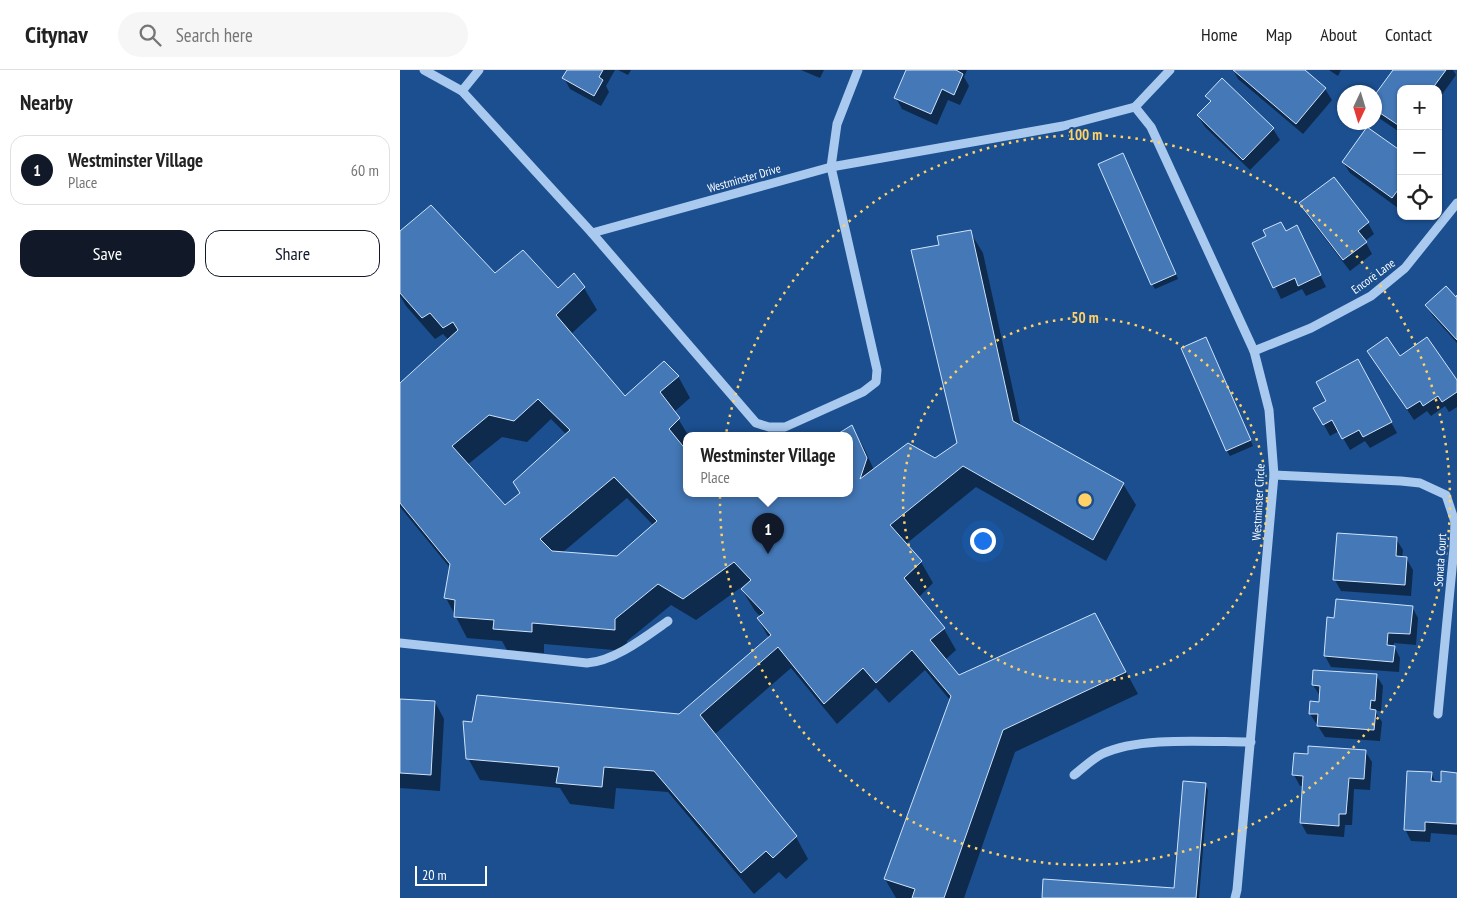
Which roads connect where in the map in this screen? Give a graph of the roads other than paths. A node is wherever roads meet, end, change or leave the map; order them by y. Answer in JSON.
{"nodes":[{"id":1,"x":424,"y":70,"type":"edge"},
{"id":2,"x":479,"y":70,"type":"edge"},
{"id":3,"x":858,"y":70,"type":"edge"},
{"id":4,"x":1170,"y":70,"type":"edge"},
{"id":5,"x":462,"y":91,"type":"junction"},
{"id":6,"x":1135,"y":107,"type":"junction"},
{"id":7,"x":831,"y":166,"type":"junction"},
{"id":8,"x":1457,"y":203,"type":"edge"},
{"id":9,"x":592,"y":233,"type":"junction"},
{"id":10,"x":1254,"y":351,"type":"junction"},
{"id":11,"x":1274,"y":475,"type":"junction"},
{"id":12,"x":668,"y":621,"type":"dead end"},
{"id":13,"x":400,"y":643,"type":"edge"},
{"id":14,"x":1438,"y":714,"type":"dead end"},
{"id":15,"x":1251,"y":742,"type":"junction"},
{"id":16,"x":1074,"y":775,"type":"dead end"},
{"id":17,"x":1235,"y":898,"type":"edge"}],
"edges":[{"from":1,"to":5,"type":"street"},
{"from":2,"to":5,"type":"street"},
{"from":3,"to":7,"type":"street"},
{"from":4,"to":6,"type":"street"},
{"from":5,"to":9,"type":"street"},
{"from":6,"to":7,"type":"street","name":"Westminster Drive"},
{"from":6,"to":10,"type":"street","name":"Westminster Circle"},
{"from":7,"to":9,"type":"street","name":"Westminster Drive"},
{"from":7,"to":9,"type":"street"},
{"from":8,"to":10,"type":"street","name":"Encore Lane"},
{"from":10,"to":11,"type":"street","name":"Westminster Circle"},
{"from":11,"to":14,"type":"street","name":"Sonata Court"},
{"from":11,"to":15,"type":"street","name":"Westminster Circle"},
{"from":12,"to":13,"type":"street"},
{"from":15,"to":16,"type":"street"},
{"from":15,"to":17,"type":"street","name":"Westminster Circle"}]}
